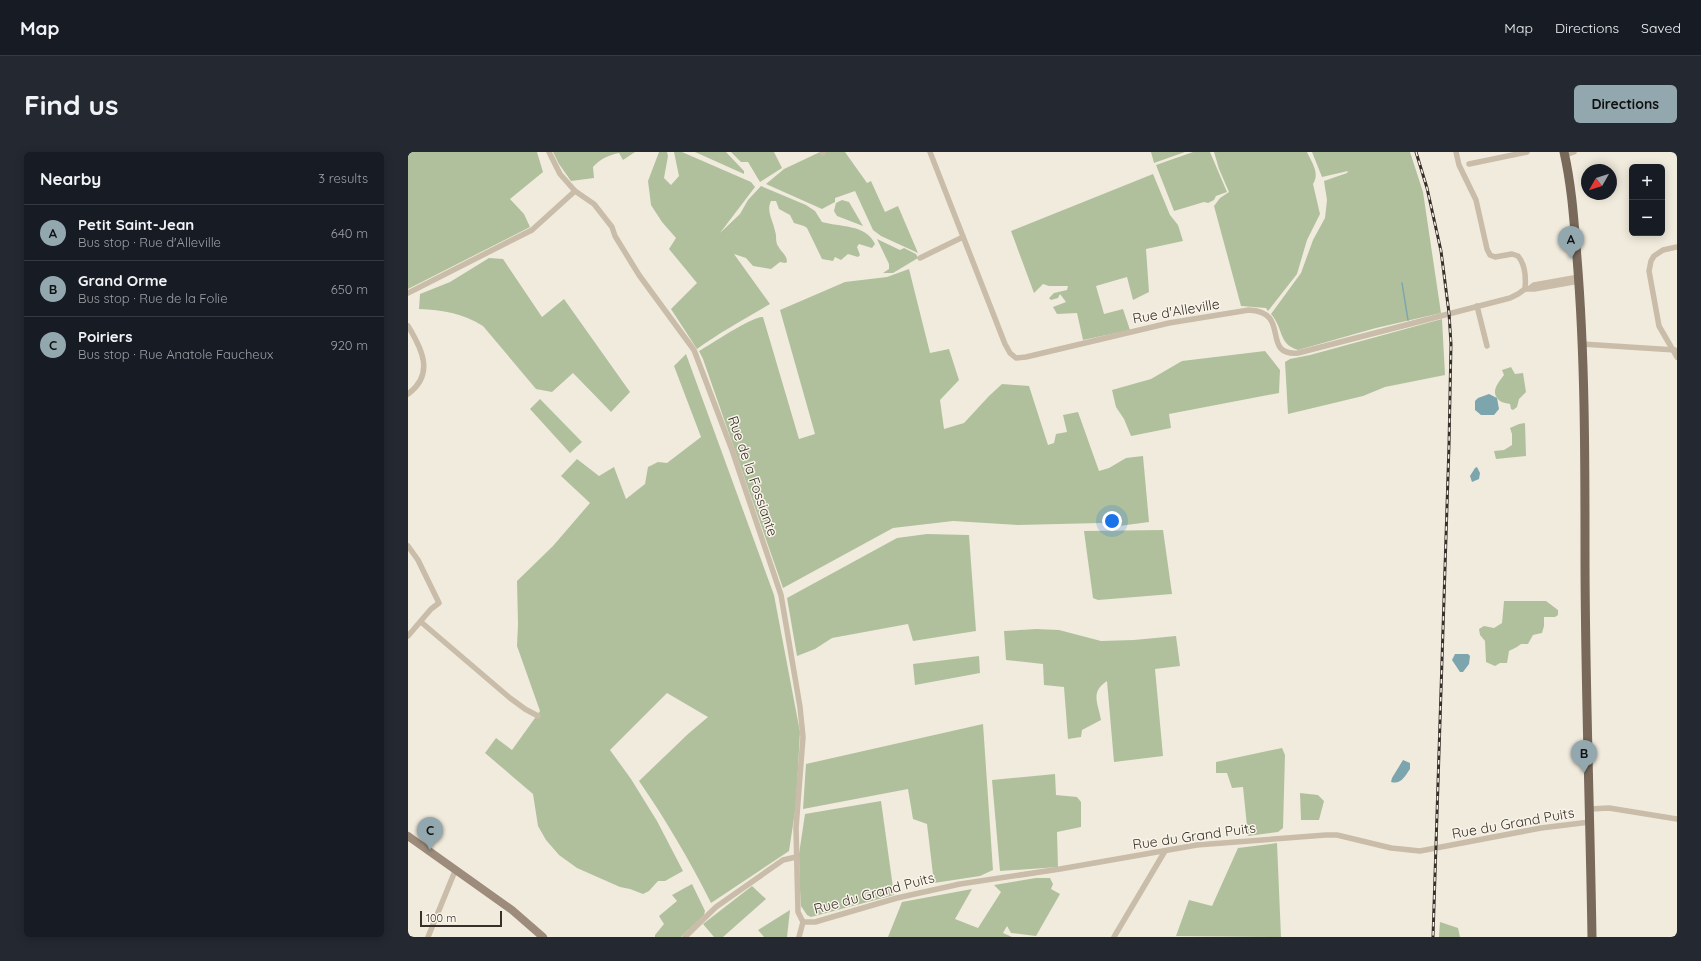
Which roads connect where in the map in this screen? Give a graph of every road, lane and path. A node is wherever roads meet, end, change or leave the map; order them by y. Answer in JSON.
{"nodes":[{"id":1,"x":549,"y":152,"type":"edge"},
{"id":2,"x":930,"y":152,"type":"edge"},
{"id":3,"x":1456,"y":152,"type":"edge"},
{"id":4,"x":1527,"y":152,"type":"edge"},
{"id":5,"x":1574,"y":152,"type":"edge"},
{"id":6,"x":1564,"y":153,"type":"edge"},
{"id":7,"x":1469,"y":164,"type":"dead end"},
{"id":8,"x":575,"y":191,"type":"junction"},
{"id":9,"x":963,"y":237,"type":"junction"},
{"id":10,"x":1677,"y":247,"type":"edge"},
{"id":11,"x":920,"y":258,"type":"dead end"},
{"id":12,"x":1579,"y":279,"type":"junction"},
{"id":13,"x":1527,"y":288,"type":"junction"},
{"id":14,"x":408,"y":293,"type":"edge"},
{"id":15,"x":1477,"y":306,"type":"junction"},
{"id":16,"x":408,"y":326,"type":"edge"},
{"id":17,"x":1582,"y":344,"type":"junction"},
{"id":18,"x":1487,"y":346,"type":"dead end"},
{"id":19,"x":1675,"y":350,"type":"edge"},
{"id":20,"x":1677,"y":357,"type":"edge"},
{"id":21,"x":408,"y":394,"type":"edge"},
{"id":22,"x":408,"y":546,"type":"edge"},
{"id":23,"x":421,"y":622,"type":"junction"},
{"id":24,"x":408,"y":636,"type":"edge"},
{"id":25,"x":538,"y":716,"type":"dead end"},
{"id":26,"x":1590,"y":809,"type":"junction"},
{"id":27,"x":1677,"y":819,"type":"edge"},
{"id":28,"x":1590,"y":822,"type":"junction"},
{"id":29,"x":408,"y":836,"type":"edge"},
{"id":30,"x":1165,"y":851,"type":"junction"},
{"id":31,"x":796,"y":857,"type":"junction"},
{"id":32,"x":455,"y":871,"type":"junction"},
{"id":33,"x":803,"y":922,"type":"junction"},
{"id":34,"x":428,"y":937,"type":"edge"},
{"id":35,"x":543,"y":937,"type":"edge"},
{"id":36,"x":685,"y":937,"type":"edge"},
{"id":37,"x":799,"y":937,"type":"edge"},
{"id":38,"x":1114,"y":937,"type":"edge"},
{"id":39,"x":1592,"y":937,"type":"edge"}],
"edges":[{"from":1,"to":8,"type":"street","name":"Rue de la Fossiante"},
{"from":2,"to":9,"type":"street","name":"Rue d'Alleville"},
{"from":3,"to":13,"type":"street"},
{"from":4,"to":7,"type":"street"},
{"from":5,"to":6,"type":"street"},
{"from":6,"to":12,"type":"main road"},
{"from":8,"to":14,"type":"street"},
{"from":8,"to":31,"type":"street","name":"Rue de la Fossiante"},
{"from":9,"to":11,"type":"street"},
{"from":9,"to":15,"type":"street","name":"Rue d'Alleville"},
{"from":10,"to":19,"type":"street"},
{"from":12,"to":13,"type":"street","name":"Rue d'Alleville"},
{"from":12,"to":17,"type":"main road"},
{"from":13,"to":15,"type":"street","name":"Rue d'Alleville"},
{"from":15,"to":18,"type":"street"},
{"from":16,"to":21,"type":"street"},
{"from":17,"to":19,"type":"street"},
{"from":17,"to":26,"type":"main road"},
{"from":19,"to":20,"type":"street"},
{"from":22,"to":23,"type":"street"},
{"from":23,"to":24,"type":"street"},
{"from":23,"to":25,"type":"street"},
{"from":26,"to":27,"type":"street"},
{"from":26,"to":28,"type":"main road"},
{"from":28,"to":30,"type":"street","name":"Rue du Grand Puits"},
{"from":28,"to":39,"type":"main road"},
{"from":29,"to":32,"type":"main road"},
{"from":30,"to":33,"type":"street","name":"Rue du Grand Puits"},
{"from":30,"to":38,"type":"street"},
{"from":31,"to":33,"type":"street","name":"Rue du Grand Puits"},
{"from":31,"to":36,"type":"street"},
{"from":32,"to":34,"type":"street"},
{"from":32,"to":35,"type":"main road"},
{"from":33,"to":37,"type":"street","name":"Rue du Grand Puits"}]}
